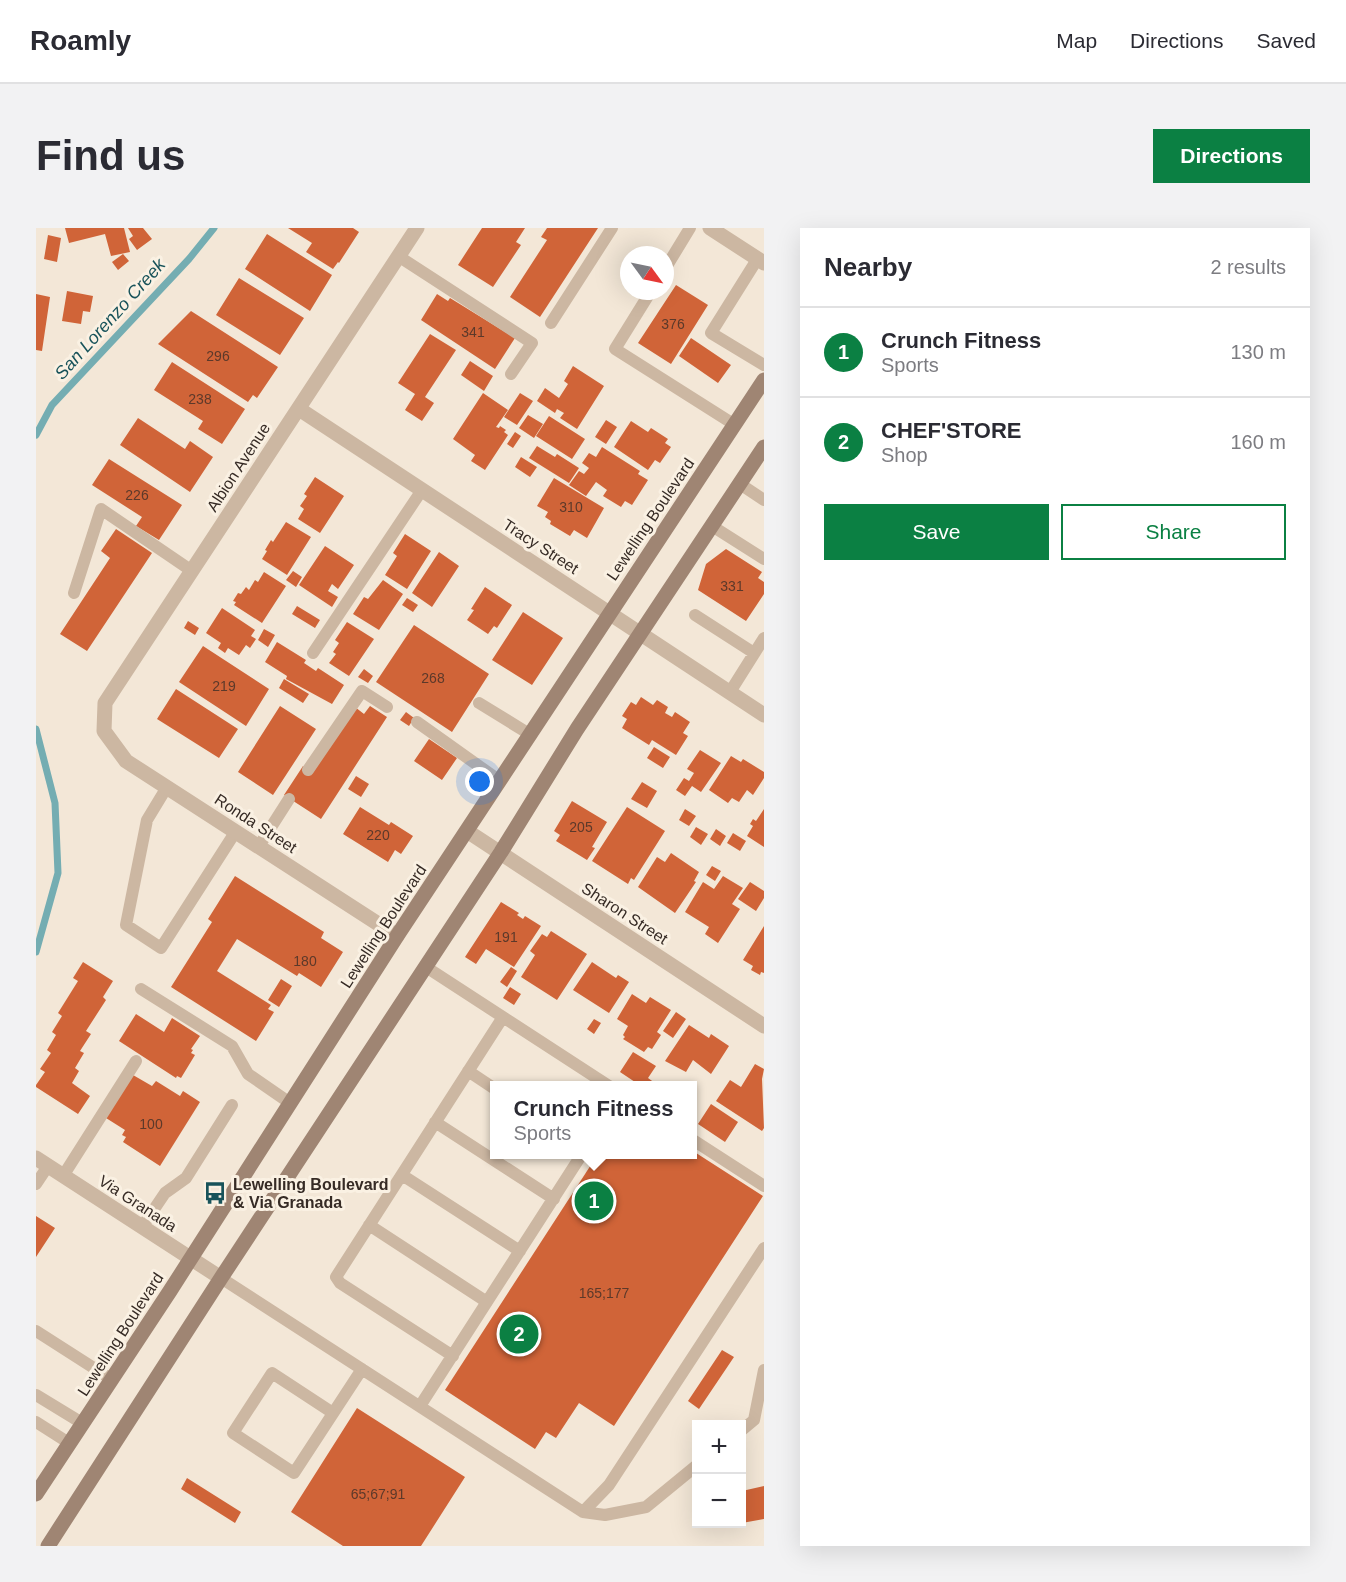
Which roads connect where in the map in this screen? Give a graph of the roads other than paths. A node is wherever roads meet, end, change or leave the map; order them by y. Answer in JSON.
{"nodes":[{"id":1,"x":417,"y":228,"type":"edge"},
{"id":2,"x":612,"y":228,"type":"edge"},
{"id":3,"x":690,"y":228,"type":"edge"},
{"id":4,"x":710,"y":228,"type":"edge"},
{"id":5,"x":674,"y":254,"type":"edge"},
{"id":6,"x":398,"y":256,"type":"junction"},
{"id":7,"x":761,"y":261,"type":"edge"},
{"id":8,"x":645,"y":300,"type":"edge"},
{"id":9,"x":551,"y":323,"type":"dead end"},
{"id":10,"x":764,"y":365,"type":"edge"},
{"id":11,"x":511,"y":374,"type":"dead end"},
{"id":12,"x":764,"y":380,"type":"edge"},
{"id":13,"x":299,"y":409,"type":"junction"},
{"id":14,"x":735,"y":425,"type":"junction"},
{"id":15,"x":764,"y":447,"type":"edge"},
{"id":16,"x":740,"y":484,"type":"junction"},
{"id":17,"x":422,"y":490,"type":"junction"},
{"id":18,"x":764,"y":500,"type":"edge"},
{"id":19,"x":712,"y":526,"type":"junction"},
{"id":20,"x":764,"y":559,"type":"edge"},
{"id":21,"x":192,"y":571,"type":"junction"},
{"id":22,"x":74,"y":593,"type":"dead end"},
{"id":23,"x":610,"y":613,"type":"junction"},
{"id":24,"x":694,"y":615,"type":"dead end"},
{"id":25,"x":640,"y":633,"type":"junction"},
{"id":26,"x":764,"y":638,"type":"edge"},
{"id":27,"x":313,"y":653,"type":"dead end"},
{"id":28,"x":754,"y":653,"type":"junction"},
{"id":29,"x":730,"y":693,"type":"junction"},
{"id":30,"x":479,"y":703,"type":"dead end"},
{"id":31,"x":387,"y":707,"type":"dead end"},
{"id":32,"x":764,"y":715,"type":"edge"},
{"id":33,"x":417,"y":722,"type":"dead end"},
{"id":34,"x":104,"y":731,"type":"joint"},
{"id":35,"x":531,"y":735,"type":"junction"},
{"id":36,"x":308,"y":770,"type":"dead end"},
{"id":37,"x":500,"y":781,"type":"junction"},
{"id":38,"x":167,"y":787,"type":"junction"},
{"id":39,"x":290,"y":799,"type":"dead end"},
{"id":40,"x":236,"y":831,"type":"junction"},
{"id":41,"x":467,"y":831,"type":"junction"},
{"id":42,"x":259,"y":846,"type":"junction"},
{"id":43,"x":501,"y":852,"type":"junction"},
{"id":44,"x":397,"y":936,"type":"junction"},
{"id":45,"x":426,"y":967,"type":"junction"},
{"id":46,"x":141,"y":989,"type":"dead end"},
{"id":47,"x":503,"y":1017,"type":"junction"},
{"id":48,"x":764,"y":1026,"type":"edge"},
{"id":49,"x":136,"y":1061,"type":"dead end"},
{"id":50,"x":468,"y":1071,"type":"junction"},
{"id":51,"x":601,"y":1081,"type":"edge"},
{"id":52,"x":490,"y":1086,"type":"edge"},
{"id":53,"x":290,"y":1103,"type":"junction"},
{"id":54,"x":232,"y":1105,"type":"dead end"},
{"id":55,"x":435,"y":1122,"type":"junction"},
{"id":56,"x":697,"y":1143,"type":"edge"},
{"id":57,"x":490,"y":1158,"type":"edge"},
{"id":58,"x":492,"y":1159,"type":"edge"},
{"id":59,"x":579,"y":1159,"type":"edge"},
{"id":60,"x":42,"y":1162,"type":"edge"},
{"id":61,"x":402,"y":1175,"type":"junction"},
{"id":62,"x":63,"y":1176,"type":"junction"},
{"id":63,"x":36,"y":1184,"type":"edge"},
{"id":64,"x":764,"y":1186,"type":"edge"},
{"id":65,"x":554,"y":1199,"type":"junction"},
{"id":66,"x":369,"y":1225,"type":"junction"},
{"id":67,"x":142,"y":1227,"type":"junction"},
{"id":68,"x":764,"y":1248,"type":"edge"},
{"id":69,"x":520,"y":1251,"type":"junction"},
{"id":70,"x":191,"y":1258,"type":"junction"},
{"id":71,"x":221,"y":1278,"type":"junction"},
{"id":72,"x":487,"y":1302,"type":"junction"},
{"id":73,"x":36,"y":1331,"type":"edge"},
{"id":74,"x":453,"y":1356,"type":"junction"},
{"id":75,"x":362,"y":1369,"type":"junction"},
{"id":76,"x":764,"y":1370,"type":"edge"},
{"id":77,"x":111,"y":1379,"type":"junction"},
{"id":78,"x":36,"y":1395,"type":"edge"},
{"id":79,"x":420,"y":1406,"type":"junction"},
{"id":80,"x":333,"y":1413,"type":"junction"},
{"id":81,"x":759,"y":1421,"type":"edge"},
{"id":82,"x":36,"y":1422,"type":"edge"},
{"id":83,"x":82,"y":1424,"type":"junction"},
{"id":84,"x":69,"y":1443,"type":"junction"},
{"id":85,"x":692,"y":1469,"type":"edge"},
{"id":86,"x":36,"y":1494,"type":"edge"},
{"id":87,"x":583,"y":1512,"type":"junction"},
{"id":88,"x":48,"y":1546,"type":"edge"}],
"edges":[{"from":1,"to":6,"type":"street","name":"Albion Avenue"},
{"from":2,"to":9,"type":"lane"},
{"from":3,"to":5,"type":"lane"},
{"from":4,"to":7,"type":"street"},
{"from":6,"to":11,"type":"lane"},
{"from":6,"to":13,"type":"street","name":"Albion Avenue"},
{"from":7,"to":10,"type":"lane"},
{"from":8,"to":14,"type":"lane"},
{"from":12,"to":14,"type":"main road","name":"Lewelling Boulevard"},
{"from":13,"to":17,"type":"street","name":"Tracy Street"},
{"from":13,"to":21,"type":"street","name":"Albion Avenue"},
{"from":14,"to":23,"type":"main road","name":"Lewelling Boulevard"},
{"from":15,"to":16,"type":"main road"},
{"from":16,"to":18,"type":"lane"},
{"from":16,"to":19,"type":"main road"},
{"from":17,"to":23,"type":"street","name":"Tracy Street"},
{"from":17,"to":27,"type":"lane"},
{"from":19,"to":20,"type":"lane"},
{"from":19,"to":25,"type":"main road"},
{"from":21,"to":22,"type":"lane"},
{"from":21,"to":34,"type":"street","name":"Albion Avenue"},
{"from":23,"to":25,"type":"street","name":"Tracy Street"},
{"from":23,"to":35,"type":"main road","name":"Lewelling Boulevard"},
{"from":24,"to":28,"type":"lane"},
{"from":25,"to":29,"type":"street","name":"Tracy Street"},
{"from":25,"to":43,"type":"main road"},
{"from":26,"to":28,"type":"lane"},
{"from":28,"to":29,"type":"lane"},
{"from":29,"to":32,"type":"street","name":"Tracy Street"},
{"from":30,"to":35,"type":"lane"},
{"from":31,"to":36,"type":"lane"},
{"from":33,"to":37,"type":"lane"},
{"from":34,"to":38,"type":"street","name":"Ronda Street"},
{"from":35,"to":37,"type":"main road","name":"Lewelling Boulevard"},
{"from":37,"to":41,"type":"main road","name":"Lewelling Boulevard"},
{"from":38,"to":40,"type":"street","name":"Ronda Street"},
{"from":38,"to":40,"type":"lane"},
{"from":39,"to":42,"type":"lane"},
{"from":40,"to":42,"type":"street","name":"Ronda Street"},
{"from":41,"to":43,"type":"street","name":"Sharon Street"},
{"from":41,"to":44,"type":"main road","name":"Lewelling Boulevard"},
{"from":42,"to":44,"type":"street","name":"Ronda Street"},
{"from":43,"to":45,"type":"main road"},
{"from":43,"to":48,"type":"street","name":"Sharon Street"},
{"from":44,"to":53,"type":"main road","name":"Lewelling Boulevard"},
{"from":45,"to":47,"type":"lane"},
{"from":45,"to":71,"type":"main road"},
{"from":46,"to":53,"type":"lane"},
{"from":47,"to":50,"type":"lane"},
{"from":47,"to":51,"type":"lane"},
{"from":49,"to":62,"type":"lane"},
{"from":50,"to":52,"type":"lane"},
{"from":50,"to":55,"type":"lane"},
{"from":53,"to":70,"type":"main road","name":"Lewelling Boulevard"},
{"from":54,"to":67,"type":"lane"},
{"from":55,"to":57,"type":"lane"},
{"from":55,"to":61,"type":"lane"},
{"from":56,"to":64,"type":"lane"},
{"from":58,"to":65,"type":"lane"},
{"from":59,"to":65,"type":"lane"},
{"from":60,"to":62,"type":"street","name":"Via Granada"},
{"from":60,"to":63,"type":"lane"},
{"from":61,"to":66,"type":"lane"},
{"from":61,"to":69,"type":"lane"},
{"from":62,"to":67,"type":"street","name":"Via Granada"},
{"from":65,"to":69,"type":"lane"},
{"from":66,"to":72,"type":"lane"},
{"from":66,"to":74,"type":"lane"},
{"from":67,"to":70,"type":"street","name":"Via Granada"},
{"from":68,"to":87,"type":"lane"},
{"from":69,"to":72,"type":"lane"},
{"from":70,"to":71,"type":"street","name":"Via Granada"},
{"from":70,"to":77,"type":"main road","name":"Lewelling Boulevard"},
{"from":71,"to":75,"type":"lane"},
{"from":71,"to":88,"type":"main road"},
{"from":72,"to":74,"type":"lane"},
{"from":73,"to":77,"type":"lane"},
{"from":74,"to":79,"type":"lane"},
{"from":75,"to":79,"type":"lane"},
{"from":75,"to":80,"type":"lane"},
{"from":76,"to":81,"type":"lane"},
{"from":77,"to":83,"type":"main road","name":"Lewelling Boulevard"},
{"from":78,"to":83,"type":"lane"},
{"from":79,"to":87,"type":"lane"},
{"from":80,"to":80,"type":"lane"},
{"from":82,"to":84,"type":"lane"},
{"from":83,"to":84,"type":"main road","name":"Lewelling Boulevard"},
{"from":84,"to":86,"type":"main road","name":"Lewelling Boulevard"},
{"from":85,"to":87,"type":"lane"}]}
